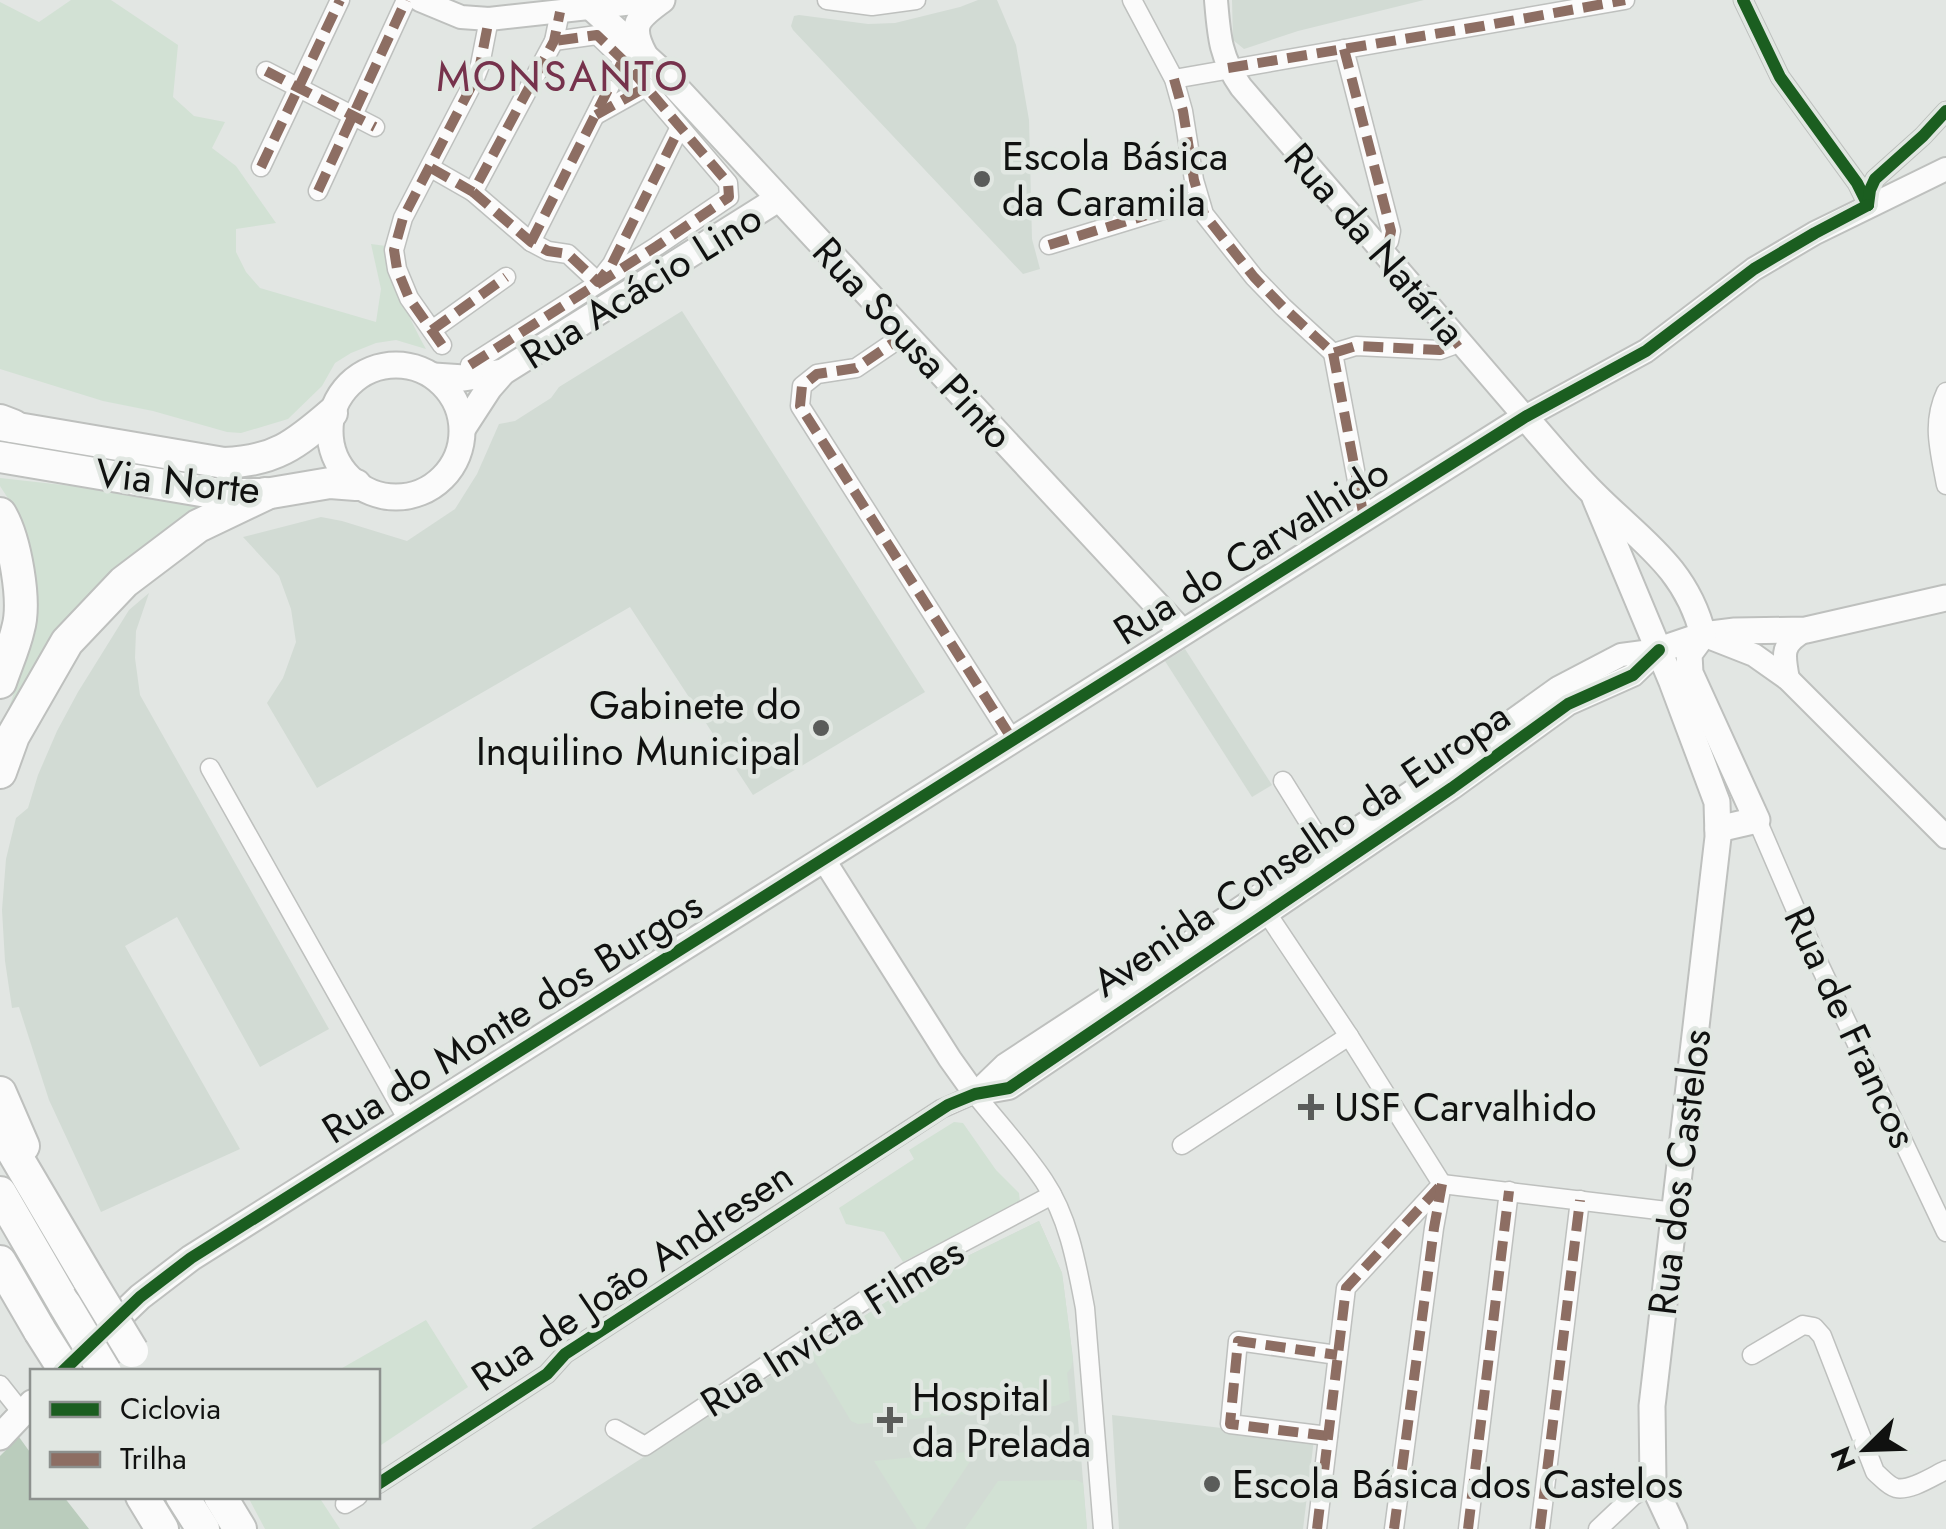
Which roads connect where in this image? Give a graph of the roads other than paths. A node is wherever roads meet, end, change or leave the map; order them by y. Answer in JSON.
{"nodes":[{"id":1,"x":340,"y":0,"type":"edge"},
{"id":2,"x":406,"y":0,"type":"edge"},
{"id":3,"x":420,"y":0,"type":"edge"},
{"id":4,"x":662,"y":0,"type":"edge"},
{"id":5,"x":828,"y":0,"type":"edge"},
{"id":6,"x":916,"y":0,"type":"edge"},
{"id":7,"x":1132,"y":0,"type":"edge"},
{"id":8,"x":1216,"y":0,"type":"edge"},
{"id":9,"x":1625,"y":0,"type":"edge"},
{"id":10,"x":1742,"y":0,"type":"edge"},
{"id":11,"x":463,"y":8,"type":"edge"},
{"id":12,"x":592,"y":9,"type":"junction"},
{"id":13,"x":560,"y":12,"type":"junction"},
{"id":14,"x":489,"y":18,"type":"junction"},
{"id":15,"x":554,"y":41,"type":"junction"},
{"id":16,"x":1344,"y":49,"type":"junction"},
{"id":17,"x":634,"y":57,"type":"junction"},
{"id":18,"x":1228,"y":68,"type":"junction"},
{"id":19,"x":266,"y":72,"type":"dead end"},
{"id":20,"x":1174,"y":78,"type":"junction"},
{"id":21,"x":646,"y":86,"type":"junction"},
{"id":22,"x":298,"y":88,"type":"junction"},
{"id":23,"x":1946,"y":110,"type":"edge"},
{"id":24,"x":596,"y":115,"type":"junction"},
{"id":25,"x":353,"y":116,"type":"junction"},
{"id":26,"x":375,"y":127,"type":"dead end"},
{"id":27,"x":680,"y":127,"type":"junction"},
{"id":28,"x":261,"y":166,"type":"dead end"},
{"id":29,"x":431,"y":168,"type":"junction"},
{"id":30,"x":1946,"y":169,"type":"edge"},
{"id":31,"x":318,"y":191,"type":"dead end"},
{"id":32,"x":473,"y":192,"type":"junction"},
{"id":33,"x":778,"y":199,"type":"junction"},
{"id":34,"x":1199,"y":199,"type":"junction"},
{"id":35,"x":1868,"y":205,"type":"junction"},
{"id":36,"x":531,"y":242,"type":"junction"},
{"id":37,"x":1048,"y":246,"type":"dead end"},
{"id":38,"x":1381,"y":250,"type":"junction"},
{"id":39,"x":506,"y":276,"type":"dead end"},
{"id":40,"x":598,"y":282,"type":"junction"},
{"id":41,"x":906,"y":334,"type":"junction"},
{"id":42,"x":1458,"y":340,"type":"junction"},
{"id":43,"x":1332,"y":353,"type":"junction"},
{"id":44,"x":470,"y":364,"type":"dead end"},
{"id":45,"x":503,"y":372,"type":"junction"},
{"id":46,"x":434,"y":376,"type":"junction"},
{"id":47,"x":1946,"y":392,"type":"edge"},
{"id":48,"x":332,"y":413,"type":"junction"},
{"id":49,"x":1525,"y":417,"type":"junction"},
{"id":50,"x":4,"y":424,"type":"edge"},
{"id":51,"x":463,"y":428,"type":"junction"},
{"id":52,"x":0,"y":458,"type":"edge"},
{"id":53,"x":1946,"y":484,"type":"edge"},
{"id":54,"x":356,"y":485,"type":"junction"},
{"id":55,"x":1593,"y":493,"type":"junction"},
{"id":56,"x":266,"y":494,"type":"junction"},
{"id":57,"x":1364,"y":518,"type":"junction"},
{"id":58,"x":3,"y":520,"type":"edge"},
{"id":59,"x":1946,"y":598,"type":"edge"},
{"id":60,"x":1806,"y":630,"type":"junction"},
{"id":61,"x":1182,"y":632,"type":"junction"},
{"id":62,"x":1703,"y":636,"type":"junction"},
{"id":63,"x":1659,"y":650,"type":"junction"},
{"id":64,"x":1788,"y":679,"type":"junction"},
{"id":65,"x":0,"y":682,"type":"edge"},
{"id":66,"x":1012,"y":739,"type":"junction"},
{"id":67,"x":210,"y":768,"type":"dead end"},
{"id":68,"x":0,"y":772,"type":"edge"},
{"id":69,"x":1283,"y":781,"type":"dead end"},
{"id":70,"x":1746,"y":796,"type":"junction"},
{"id":71,"x":1717,"y":802,"type":"junction"},
{"id":72,"x":1758,"y":820,"type":"junction"},
{"id":73,"x":1718,"y":829,"type":"junction"},
{"id":74,"x":1944,"y":830,"type":"edge"},
{"id":75,"x":1326,"y":850,"type":"junction"},
{"id":76,"x":824,"y":860,"type":"junction"},
{"id":77,"x":1262,"y":905,"type":"junction"},
{"id":78,"x":1349,"y":1036,"type":"junction"},
{"id":79,"x":0,"y":1092,"type":"edge"},
{"id":80,"x":975,"y":1094,"type":"junction"},
{"id":81,"x":408,"y":1120,"type":"junction"},
{"id":82,"x":0,"y":1129,"type":"edge"},
{"id":83,"x":1182,"y":1145,"type":"dead end"},
{"id":84,"x":1442,"y":1184,"type":"junction"},
{"id":85,"x":1509,"y":1191,"type":"junction"},
{"id":86,"x":0,"y":1193,"type":"edge"},
{"id":87,"x":1052,"y":1195,"type":"junction"},
{"id":88,"x":1580,"y":1200,"type":"junction"},
{"id":89,"x":1675,"y":1212,"type":"junction"},
{"id":90,"x":53,"y":1220,"type":"junction"},
{"id":91,"x":1946,"y":1232,"type":"edge"},
{"id":92,"x":0,"y":1262,"type":"edge"},
{"id":93,"x":1752,"y":1354,"type":"dead end"},
{"id":94,"x":1338,"y":1355,"type":"junction"},
{"id":95,"x":138,"y":1361,"type":"edge"},
{"id":96,"x":62,"y":1369,"type":"edge"},
{"id":97,"x":67,"y":1369,"type":"edge"},
{"id":98,"x":103,"y":1369,"type":"edge"},
{"id":99,"x":0,"y":1385,"type":"edge"},
{"id":100,"x":28,"y":1408,"type":"edge"},
{"id":101,"x":615,"y":1429,"type":"dead end"},
{"id":102,"x":1328,"y":1436,"type":"junction"},
{"id":103,"x":0,"y":1437,"type":"edge"},
{"id":104,"x":1946,"y":1470,"type":"edge"},
{"id":105,"x":380,"y":1483,"type":"edge"},
{"id":106,"x":1653,"y":1484,"type":"junction"},
{"id":107,"x":144,"y":1499,"type":"edge"},
{"id":108,"x":184,"y":1499,"type":"edge"},
{"id":109,"x":222,"y":1499,"type":"edge"},
{"id":110,"x":162,"y":1529,"type":"edge"},
{"id":111,"x":203,"y":1529,"type":"edge"},
{"id":112,"x":240,"y":1529,"type":"edge"},
{"id":113,"x":1103,"y":1529,"type":"edge"},
{"id":114,"x":1317,"y":1529,"type":"edge"},
{"id":115,"x":1394,"y":1529,"type":"edge"},
{"id":116,"x":1468,"y":1529,"type":"edge"},
{"id":117,"x":1540,"y":1529,"type":"edge"},
{"id":118,"x":1598,"y":1529,"type":"edge"},
{"id":119,"x":1674,"y":1529,"type":"edge"}],
"edges":[{"from":1,"to":22,"type":"street"},
{"from":2,"to":25,"type":"street"},
{"from":3,"to":11,"type":"street"},
{"from":4,"to":12,"type":"street"},
{"from":4,"to":17,"type":"main road"},
{"from":5,"to":6,"type":"street"},
{"from":7,"to":20,"type":"street"},
{"from":8,"to":18,"type":"street"},
{"from":9,"to":16,"type":"street"},
{"from":10,"to":35,"type":"street"},
{"from":11,"to":14,"type":"street"},
{"from":12,"to":13,"type":"street"},
{"from":12,"to":17,"type":"main road","name":"Rua Sousa Pinto"},
{"from":13,"to":14,"type":"street"},
{"from":13,"to":15,"type":"street"},
{"from":14,"to":29,"type":"street"},
{"from":15,"to":17,"type":"street"},
{"from":15,"to":32,"type":"street"},
{"from":16,"to":18,"type":"street"},
{"from":16,"to":38,"type":"street"},
{"from":17,"to":21,"type":"street"},
{"from":17,"to":24,"type":"street"},
{"from":17,"to":33,"type":"main road","name":"Rua Sousa Pinto"},
{"from":18,"to":20,"type":"street"},
{"from":18,"to":38,"type":"street","name":"Rua da Natária"},
{"from":19,"to":22,"type":"street"},
{"from":20,"to":34,"type":"street"},
{"from":21,"to":24,"type":"street"},
{"from":21,"to":27,"type":"street"},
{"from":22,"to":25,"type":"street"},
{"from":22,"to":28,"type":"street"},
{"from":23,"to":35,"type":"street"},
{"from":24,"to":36,"type":"street"},
{"from":25,"to":26,"type":"street"},
{"from":25,"to":31,"type":"street"},
{"from":27,"to":40,"type":"street"},
{"from":27,"to":40,"type":"street"},
{"from":29,"to":32,"type":"street"},
{"from":29,"to":39,"type":"street"},
{"from":30,"to":35,"type":"street"},
{"from":32,"to":36,"type":"street"},
{"from":33,"to":41,"type":"main road","name":"Rua Sousa Pinto"},
{"from":33,"to":45,"type":"main road","name":"Rua Acácio Lino"},
{"from":34,"to":37,"type":"street"},
{"from":34,"to":43,"type":"street"},
{"from":35,"to":49,"type":"street"},
{"from":36,"to":40,"type":"street"},
{"from":38,"to":42,"type":"street","name":"Rua da Natária"},
{"from":40,"to":44,"type":"street"},
{"from":41,"to":61,"type":"main road","name":"Rua Sousa Pinto"},
{"from":41,"to":66,"type":"street"},
{"from":42,"to":43,"type":"street"},
{"from":42,"to":49,"type":"street","name":"Rua da Natária"},
{"from":43,"to":57,"type":"street"},
{"from":45,"to":46,"type":"main road","name":"Rua Acácio Lino"},
{"from":45,"to":51,"type":"main road","name":"Rua Acácio Lino"},
{"from":46,"to":48,"type":"main road"},
{"from":46,"to":51,"type":"main road"},
{"from":47,"to":53,"type":"street"},
{"from":48,"to":50,"type":"highway","name":"Via Norte"},
{"from":48,"to":54,"type":"main road"},
{"from":49,"to":55,"type":"main road"},
{"from":49,"to":57,"type":"main road","name":"Rua do Carvalhido"},
{"from":51,"to":54,"type":"main road"},
{"from":52,"to":56,"type":"highway","name":"Via Norte"},
{"from":54,"to":56,"type":"highway","name":"Via Norte"},
{"from":55,"to":62,"type":"main road"},
{"from":55,"to":63,"type":"main road","name":"Rua dos Castelos"},
{"from":56,"to":68,"type":"highway"},
{"from":57,"to":61,"type":"main road","name":"Rua do Carvalhido"},
{"from":58,"to":65,"type":"highway"},
{"from":59,"to":60,"type":"main road"},
{"from":60,"to":62,"type":"main road"},
{"from":60,"to":64,"type":"street"},
{"from":61,"to":66,"type":"main road","name":"Rua do Carvalhido"},
{"from":62,"to":63,"type":"main road"},
{"from":62,"to":64,"type":"street"},
{"from":62,"to":70,"type":"main road"},
{"from":63,"to":71,"type":"main road","name":"Rua dos Castelos"},
{"from":63,"to":75,"type":"street","name":"Avenida Conselho da Europa"},
{"from":63,"to":77,"type":"street","name":"Avenida Conselho da Europa"},
{"from":64,"to":74,"type":"street"},
{"from":66,"to":76,"type":"main road","name":"Rua do Monte dos Burgos"},
{"from":67,"to":81,"type":"street"},
{"from":69,"to":75,"type":"street"},
{"from":70,"to":71,"type":"main road"},
{"from":70,"to":72,"type":"main road"},
{"from":71,"to":73,"type":"main road","name":"Rua dos Castelos"},
{"from":72,"to":73,"type":"main road"},
{"from":72,"to":91,"type":"street","name":"Rua de Francos"},
{"from":73,"to":89,"type":"main road","name":"Rua dos Castelos"},
{"from":75,"to":77,"type":"street","name":"Avenida Conselho da Europa"},
{"from":76,"to":80,"type":"street"},
{"from":76,"to":81,"type":"main road","name":"Rua do Monte dos Burgos"},
{"from":77,"to":78,"type":"street"},
{"from":77,"to":80,"type":"street","name":"Avenida Conselho da Europa"},
{"from":78,"to":83,"type":"street"},
{"from":78,"to":84,"type":"street"},
{"from":79,"to":90,"type":"highway"},
{"from":80,"to":87,"type":"street"},
{"from":80,"to":105,"type":"street","name":"Rua de João Andresen"},
{"from":81,"to":97,"type":"main road","name":"Rua do Monte dos Burgos"},
{"from":82,"to":90,"type":"highway"},
{"from":84,"to":85,"type":"street"},
{"from":84,"to":94,"type":"street"},
{"from":84,"to":115,"type":"street"},
{"from":85,"to":88,"type":"street"},
{"from":85,"to":116,"type":"street"},
{"from":86,"to":98,"type":"highway","bridge":true},
{"from":87,"to":101,"type":"street","name":"Rua Invicta Filmes"},
{"from":87,"to":113,"type":"street"},
{"from":88,"to":89,"type":"street"},
{"from":88,"to":117,"type":"street"},
{"from":89,"to":106,"type":"main road","name":"Rua dos Castelos"},
{"from":90,"to":95,"type":"highway","bridge":true},
{"from":92,"to":96,"type":"highway","bridge":true},
{"from":93,"to":104,"type":"street"},
{"from":94,"to":102,"type":"street"},
{"from":94,"to":102,"type":"street"},
{"from":99,"to":100,"type":"street"},
{"from":100,"to":103,"type":"main road"},
{"from":102,"to":114,"type":"street"},
{"from":106,"to":118,"type":"street"},
{"from":106,"to":119,"type":"main road"},
{"from":107,"to":110,"type":"highway"},
{"from":108,"to":111,"type":"highway"},
{"from":109,"to":112,"type":"highway"}]}
